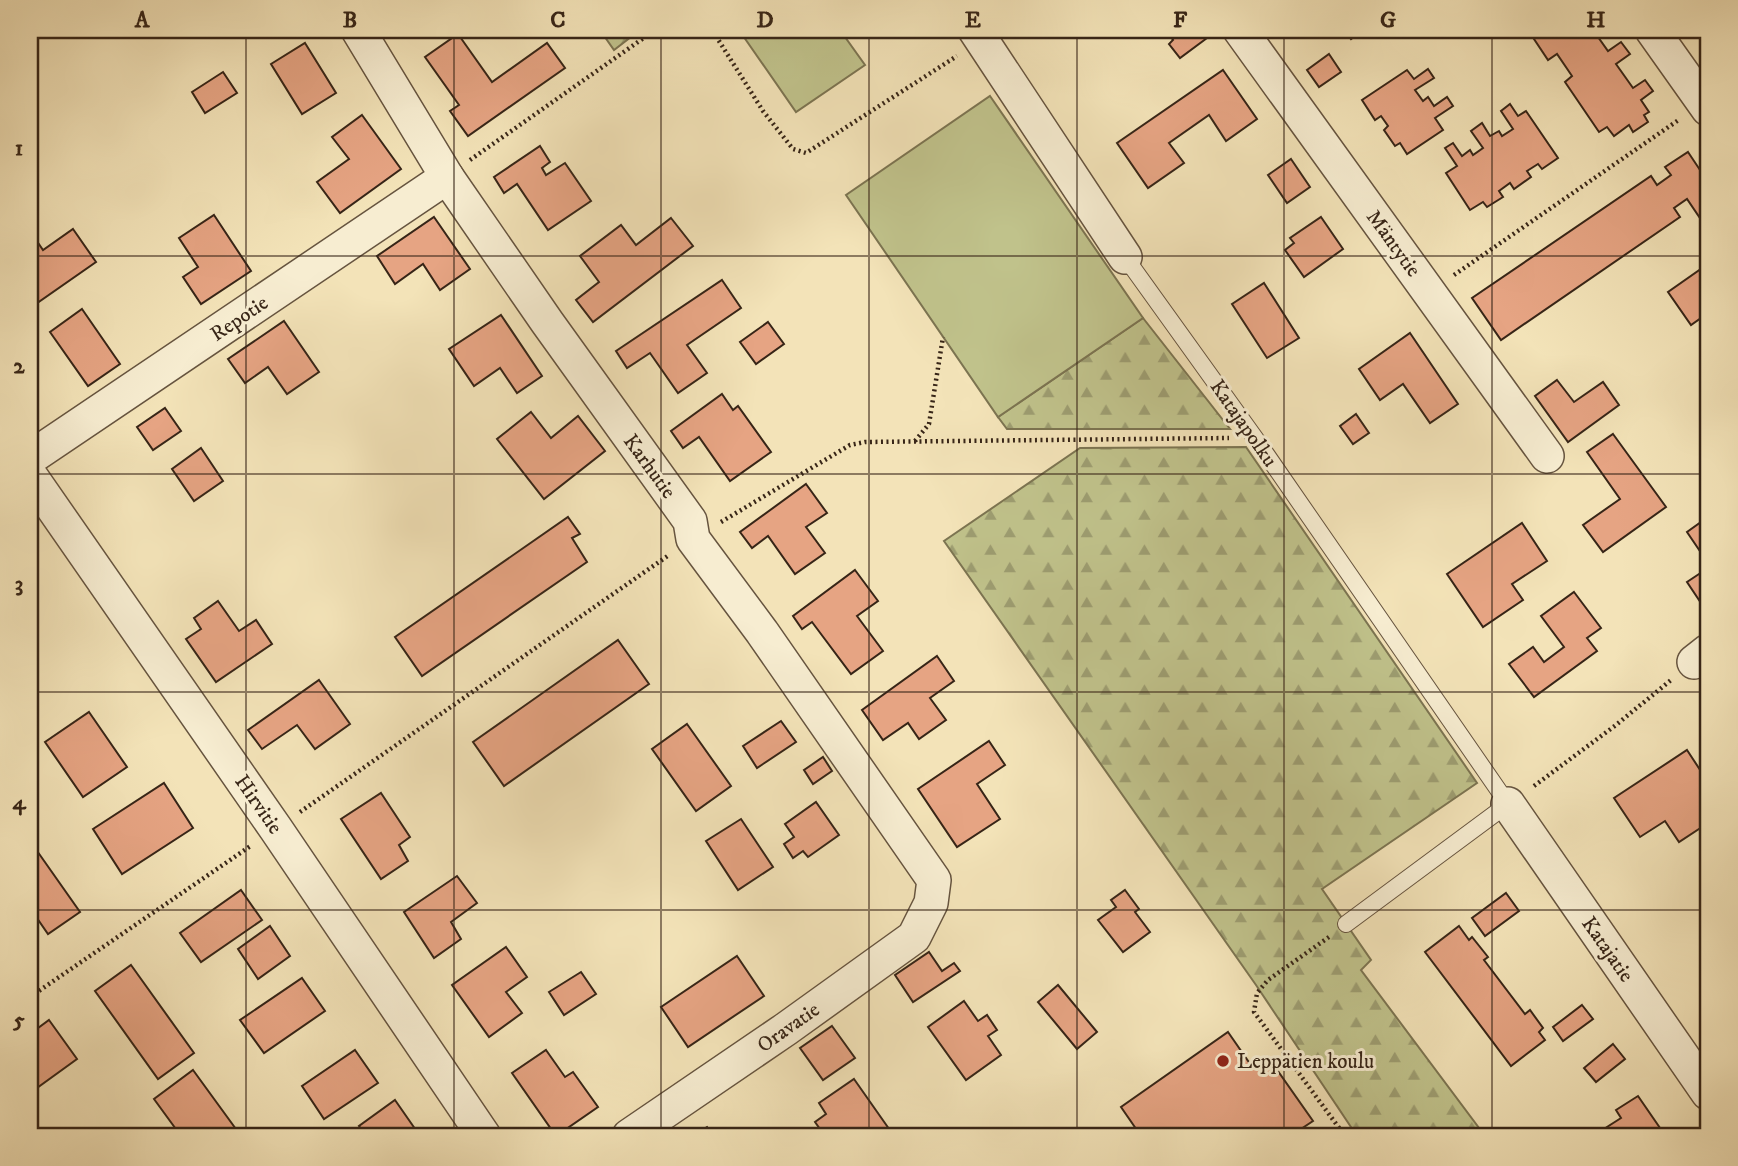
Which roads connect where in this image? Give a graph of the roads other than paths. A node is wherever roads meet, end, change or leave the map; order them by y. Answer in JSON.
{"nodes":[{"id":1,"x":358,"y":30,"type":"edge"},
{"id":2,"x":1240,"y":30,"type":"edge"},
{"id":3,"x":1652,"y":30,"type":"edge"},
{"id":4,"x":985,"y":33,"type":"edge"},
{"id":5,"x":1706,"y":106,"type":"edge"},
{"id":6,"x":447,"y":177,"type":"junction"},
{"id":7,"x":1125,"y":257,"type":"joint"},
{"id":8,"x":1547,"y":456,"type":"dead end"},
{"id":9,"x":30,"y":458,"type":"edge"},
{"id":10,"x":30,"y":475,"type":"edge"},
{"id":11,"x":1508,"y":804,"type":"junction"},
{"id":12,"x":931,"y":903,"type":"joint"},
{"id":13,"x":1346,"y":924,"type":"road end"},
{"id":14,"x":1708,"y":1093,"type":"edge"},
{"id":15,"x":484,"y":1136,"type":"edge"},
{"id":16,"x":629,"y":1136,"type":"edge"}],
"edges":[{"from":1,"to":6,"type":"street","name":"Karhutie"},
{"from":2,"to":8,"type":"street","name":"Mäntytie"},
{"from":3,"to":5,"type":"street"},
{"from":4,"to":7,"type":"street","name":"Katajapolku"},
{"from":6,"to":9,"type":"street","name":"Repotie"},
{"from":6,"to":12,"type":"street","name":"Karhutie"},
{"from":7,"to":11,"type":"lane","name":"Katajapolku"},
{"from":10,"to":15,"type":"street","name":"Hirvitie"},
{"from":11,"to":13,"type":"lane"},
{"from":11,"to":14,"type":"street","name":"Katajatie"},
{"from":12,"to":16,"type":"street","name":"Oravatie"}]}
